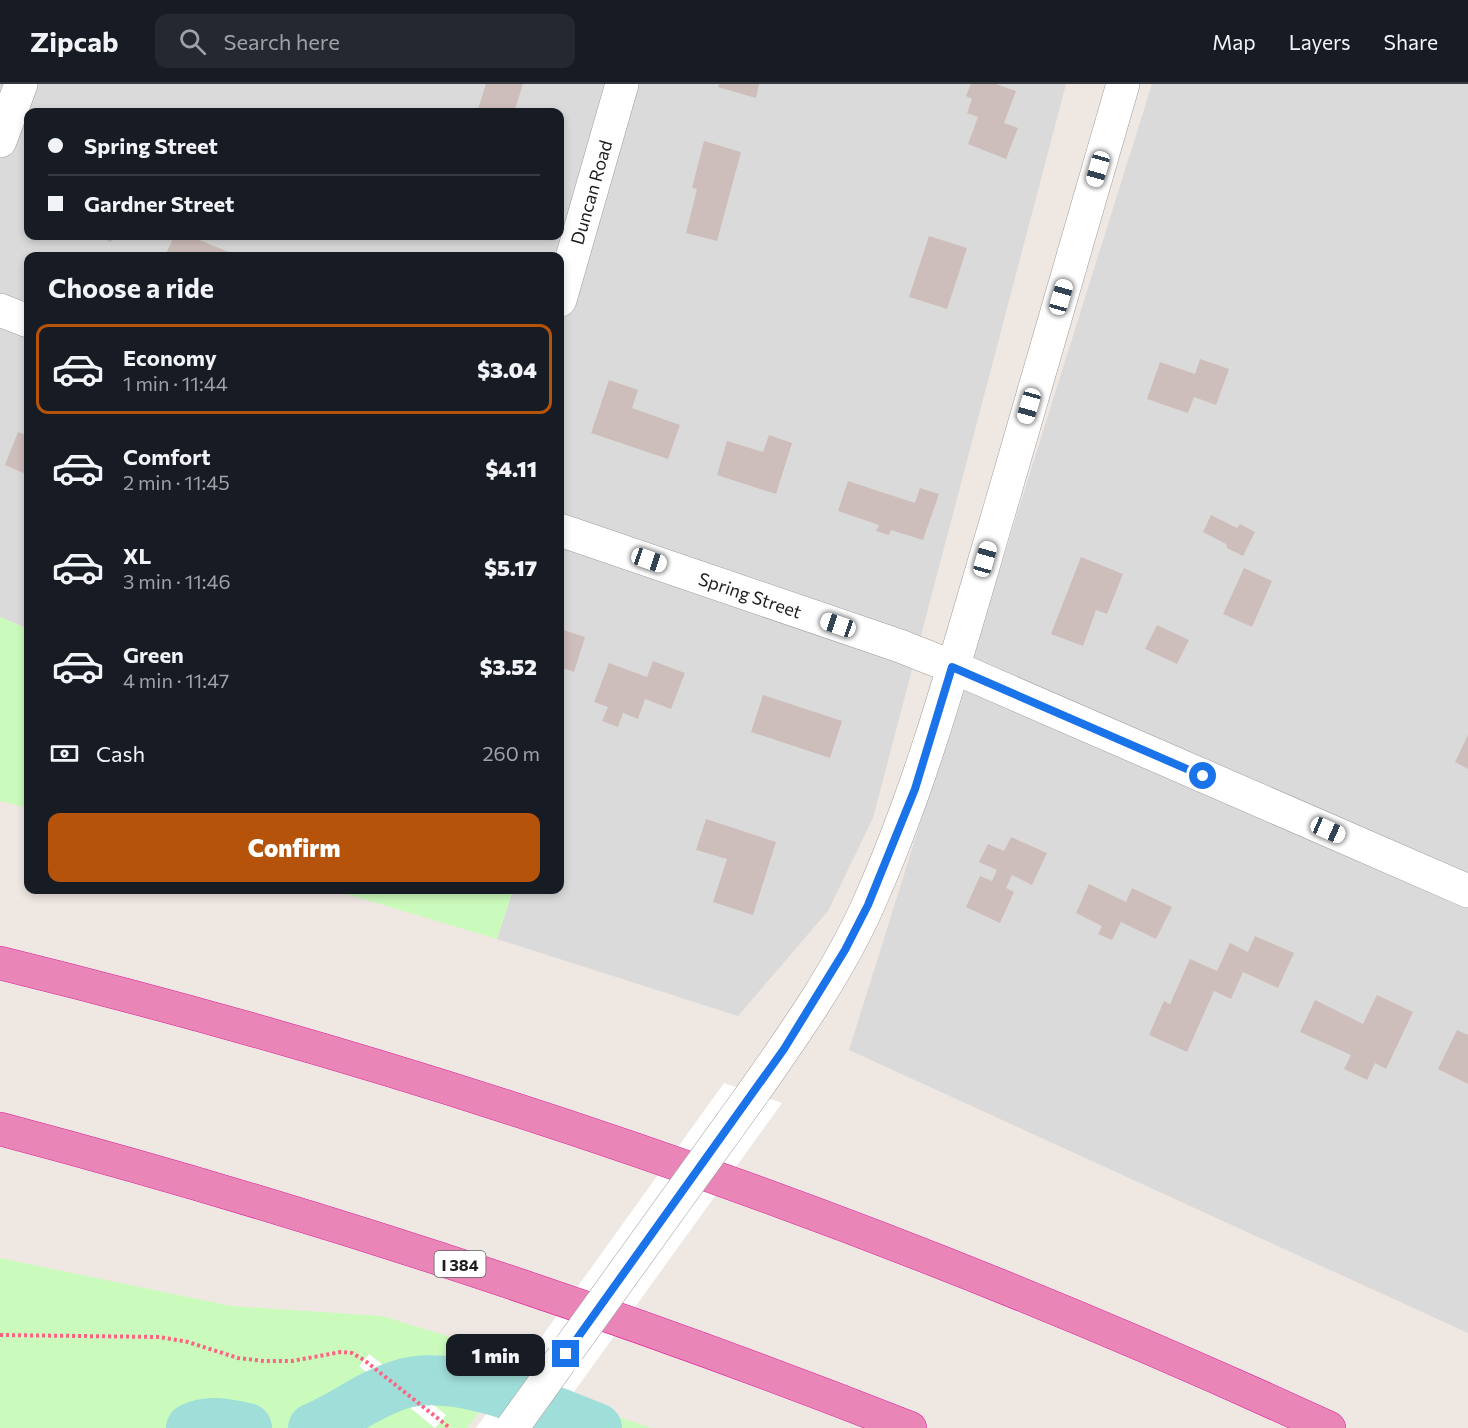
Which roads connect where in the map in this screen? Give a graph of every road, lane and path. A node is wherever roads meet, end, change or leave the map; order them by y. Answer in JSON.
{"nodes":[{"id":1,"x":21,"y":84,"type":"edge"},
{"id":2,"x":622,"y":84,"type":"edge"},
{"id":3,"x":1123,"y":84,"type":"edge"},
{"id":4,"x":0,"y":141,"type":"edge"},
{"id":5,"x":564,"y":286,"type":"edge"},
{"id":6,"x":0,"y":310,"type":"edge"},
{"id":7,"x":24,"y":319,"type":"edge"},
{"id":8,"x":564,"y":531,"type":"edge"},
{"id":9,"x":952,"y":667,"type":"junction"},
{"id":10,"x":1468,"y":891,"type":"edge"},
{"id":11,"x":0,"y":963,"type":"edge"},
{"id":12,"x":0,"y":1129,"type":"edge"},
{"id":13,"x":0,"y":1335,"type":"edge"},
{"id":14,"x":450,"y":1428,"type":"edge"},
{"id":15,"x":512,"y":1428,"type":"edge"},
{"id":16,"x":910,"y":1428,"type":"edge"},
{"id":17,"x":1329,"y":1428,"type":"edge"}],
"edges":[{"from":1,"to":4,"type":"street"},
{"from":2,"to":5,"type":"street","name":"Duncan Road"},
{"from":3,"to":9,"type":"street"},
{"from":6,"to":7,"type":"street"},
{"from":8,"to":9,"type":"street","name":"Spring Street"},
{"from":9,"to":10,"type":"street","name":"Spring Street"},
{"from":9,"to":15,"type":"street","bridge":true},
{"from":11,"to":17,"type":"highway"},
{"from":12,"to":16,"type":"highway","number":"I 384"},
{"from":13,"to":14,"type":"path"}]}
